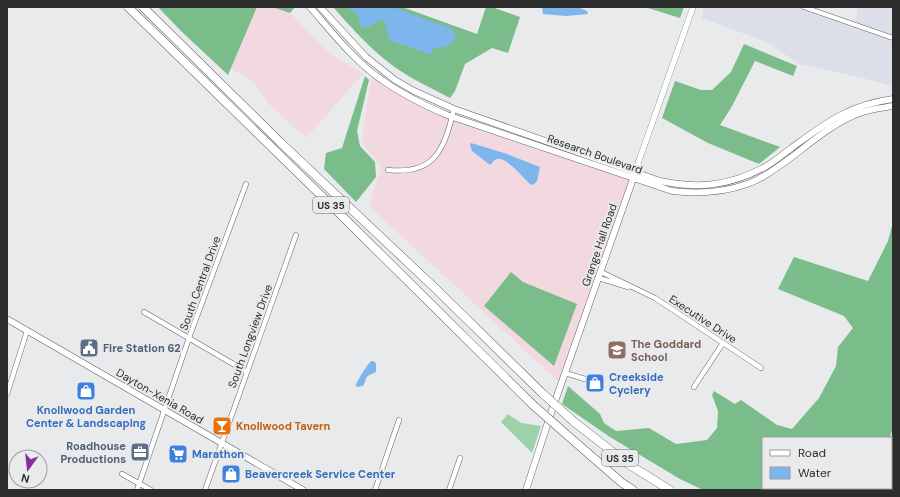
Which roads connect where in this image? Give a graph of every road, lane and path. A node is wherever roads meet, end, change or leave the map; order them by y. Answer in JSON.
{"nodes":[{"id":1,"x":128,"y":7,"type":"edge"},
{"id":2,"x":143,"y":7,"type":"edge"},
{"id":3,"x":310,"y":7,"type":"edge"},
{"id":4,"x":320,"y":7,"type":"edge"},
{"id":5,"x":693,"y":7,"type":"edge"},
{"id":6,"x":804,"y":7,"type":"edge"},
{"id":7,"x":893,"y":38,"type":"edge"},
{"id":8,"x":893,"y":99,"type":"edge"},
{"id":9,"x":893,"y":106,"type":"edge"},
{"id":10,"x":454,"y":109,"type":"junction"},
{"id":11,"x":452,"y":116,"type":"junction"},
{"id":12,"x":388,"y":170,"type":"dead end"},
{"id":13,"x":634,"y":175,"type":"junction"},
{"id":14,"x":246,"y":184,"type":"dead end"},
{"id":15,"x":296,"y":235,"type":"dead end"},
{"id":16,"x":600,"y":275,"type":"junction"},
{"id":17,"x":144,"y":312,"type":"dead end"},
{"id":18,"x":7,"y":319,"type":"edge"},
{"id":19,"x":27,"y":331,"type":"junction"},
{"id":20,"x":190,"y":338,"type":"junction"},
{"id":21,"x":723,"y":342,"type":"junction"},
{"id":22,"x":761,"y":368,"type":"dead end"},
{"id":23,"x":247,"y":372,"type":"junction"},
{"id":24,"x":565,"y":373,"type":"junction"},
{"id":25,"x":585,"y":379,"type":"dead end"},
{"id":26,"x":694,"y":387,"type":"dead end"},
{"id":27,"x":7,"y":394,"type":"edge"},
{"id":28,"x":165,"y":410,"type":"junction"},
{"id":29,"x":399,"y":420,"type":"dead end"},
{"id":30,"x":592,"y":437,"type":"junction"},
{"id":31,"x":222,"y":443,"type":"junction"},
{"id":32,"x":588,"y":453,"type":"junction"},
{"id":33,"x":460,"y":458,"type":"dead end"},
{"id":34,"x":122,"y":474,"type":"dead end"},
{"id":35,"x":140,"y":483,"type":"junction"},
{"id":36,"x":137,"y":490,"type":"edge"},
{"id":37,"x":151,"y":490,"type":"edge"},
{"id":38,"x":205,"y":490,"type":"edge"},
{"id":39,"x":303,"y":490,"type":"edge"},
{"id":40,"x":375,"y":490,"type":"edge"},
{"id":41,"x":449,"y":490,"type":"edge"},
{"id":42,"x":526,"y":490,"type":"edge"},
{"id":43,"x":633,"y":490,"type":"edge"},
{"id":44,"x":640,"y":490,"type":"edge"},
{"id":45,"x":670,"y":490,"type":"edge"},
{"id":46,"x":678,"y":490,"type":"edge"}],
"edges":[{"from":1,"to":32,"type":"highway","number":"US 35","bridge":true},
{"from":2,"to":30,"type":"highway","number":"US 35","bridge":true},
{"from":3,"to":11,"type":"main road","name":"Research Boulevard"},
{"from":4,"to":10,"type":"main road","name":"Research Boulevard"},
{"from":5,"to":13,"type":"street","name":"Grange Hall Road"},
{"from":6,"to":7,"type":"street"},
{"from":8,"to":13,"type":"main road","name":"Research Boulevard"},
{"from":9,"to":13,"type":"main road","name":"Research Boulevard"},
{"from":10,"to":11,"type":"street"},
{"from":10,"to":13,"type":"main road","name":"Research Boulevard"},
{"from":11,"to":12,"type":"street"},
{"from":11,"to":13,"type":"main road","name":"Research Boulevard"},
{"from":13,"to":16,"type":"main road","name":"Grange Hall Road"},
{"from":14,"to":20,"type":"street","name":"South Central Drive"},
{"from":15,"to":23,"type":"street","name":"South Longview Drive"},
{"from":16,"to":21,"type":"street","name":"Executive Drive"},
{"from":16,"to":24,"type":"main road","name":"Grange Hall Road"},
{"from":17,"to":20,"type":"street"},
{"from":18,"to":19,"type":"main road","name":"Dayton-Xenia Road"},
{"from":19,"to":27,"type":"street"},
{"from":19,"to":28,"type":"main road","name":"Dayton-Xenia Road"},
{"from":20,"to":23,"type":"street"},
{"from":20,"to":28,"type":"street","name":"South Central Drive"},
{"from":21,"to":22,"type":"street","name":"Executive Drive"},
{"from":21,"to":26,"type":"street"},
{"from":23,"to":31,"type":"street","name":"South Longview Drive"},
{"from":24,"to":25,"type":"street"},
{"from":24,"to":42,"type":"main road","name":"Grange Hall Road"},
{"from":28,"to":31,"type":"main road","name":"Dayton-Xenia Road"},
{"from":28,"to":35,"type":"street","name":"South Central Drive"},
{"from":29,"to":40,"type":"street"},
{"from":30,"to":45,"type":"highway","number":"US 35"},
{"from":30,"to":46,"type":"highway"},
{"from":31,"to":38,"type":"street","name":"South Longview Drive"},
{"from":31,"to":39,"type":"main road","name":"Dayton-Xenia Road"},
{"from":32,"to":43,"type":"highway"},
{"from":32,"to":44,"type":"highway","number":"US 35"},
{"from":33,"to":41,"type":"street"},
{"from":34,"to":35,"type":"street"},
{"from":35,"to":36,"type":"street","name":"South Central Drive"},
{"from":35,"to":37,"type":"street"}]}
